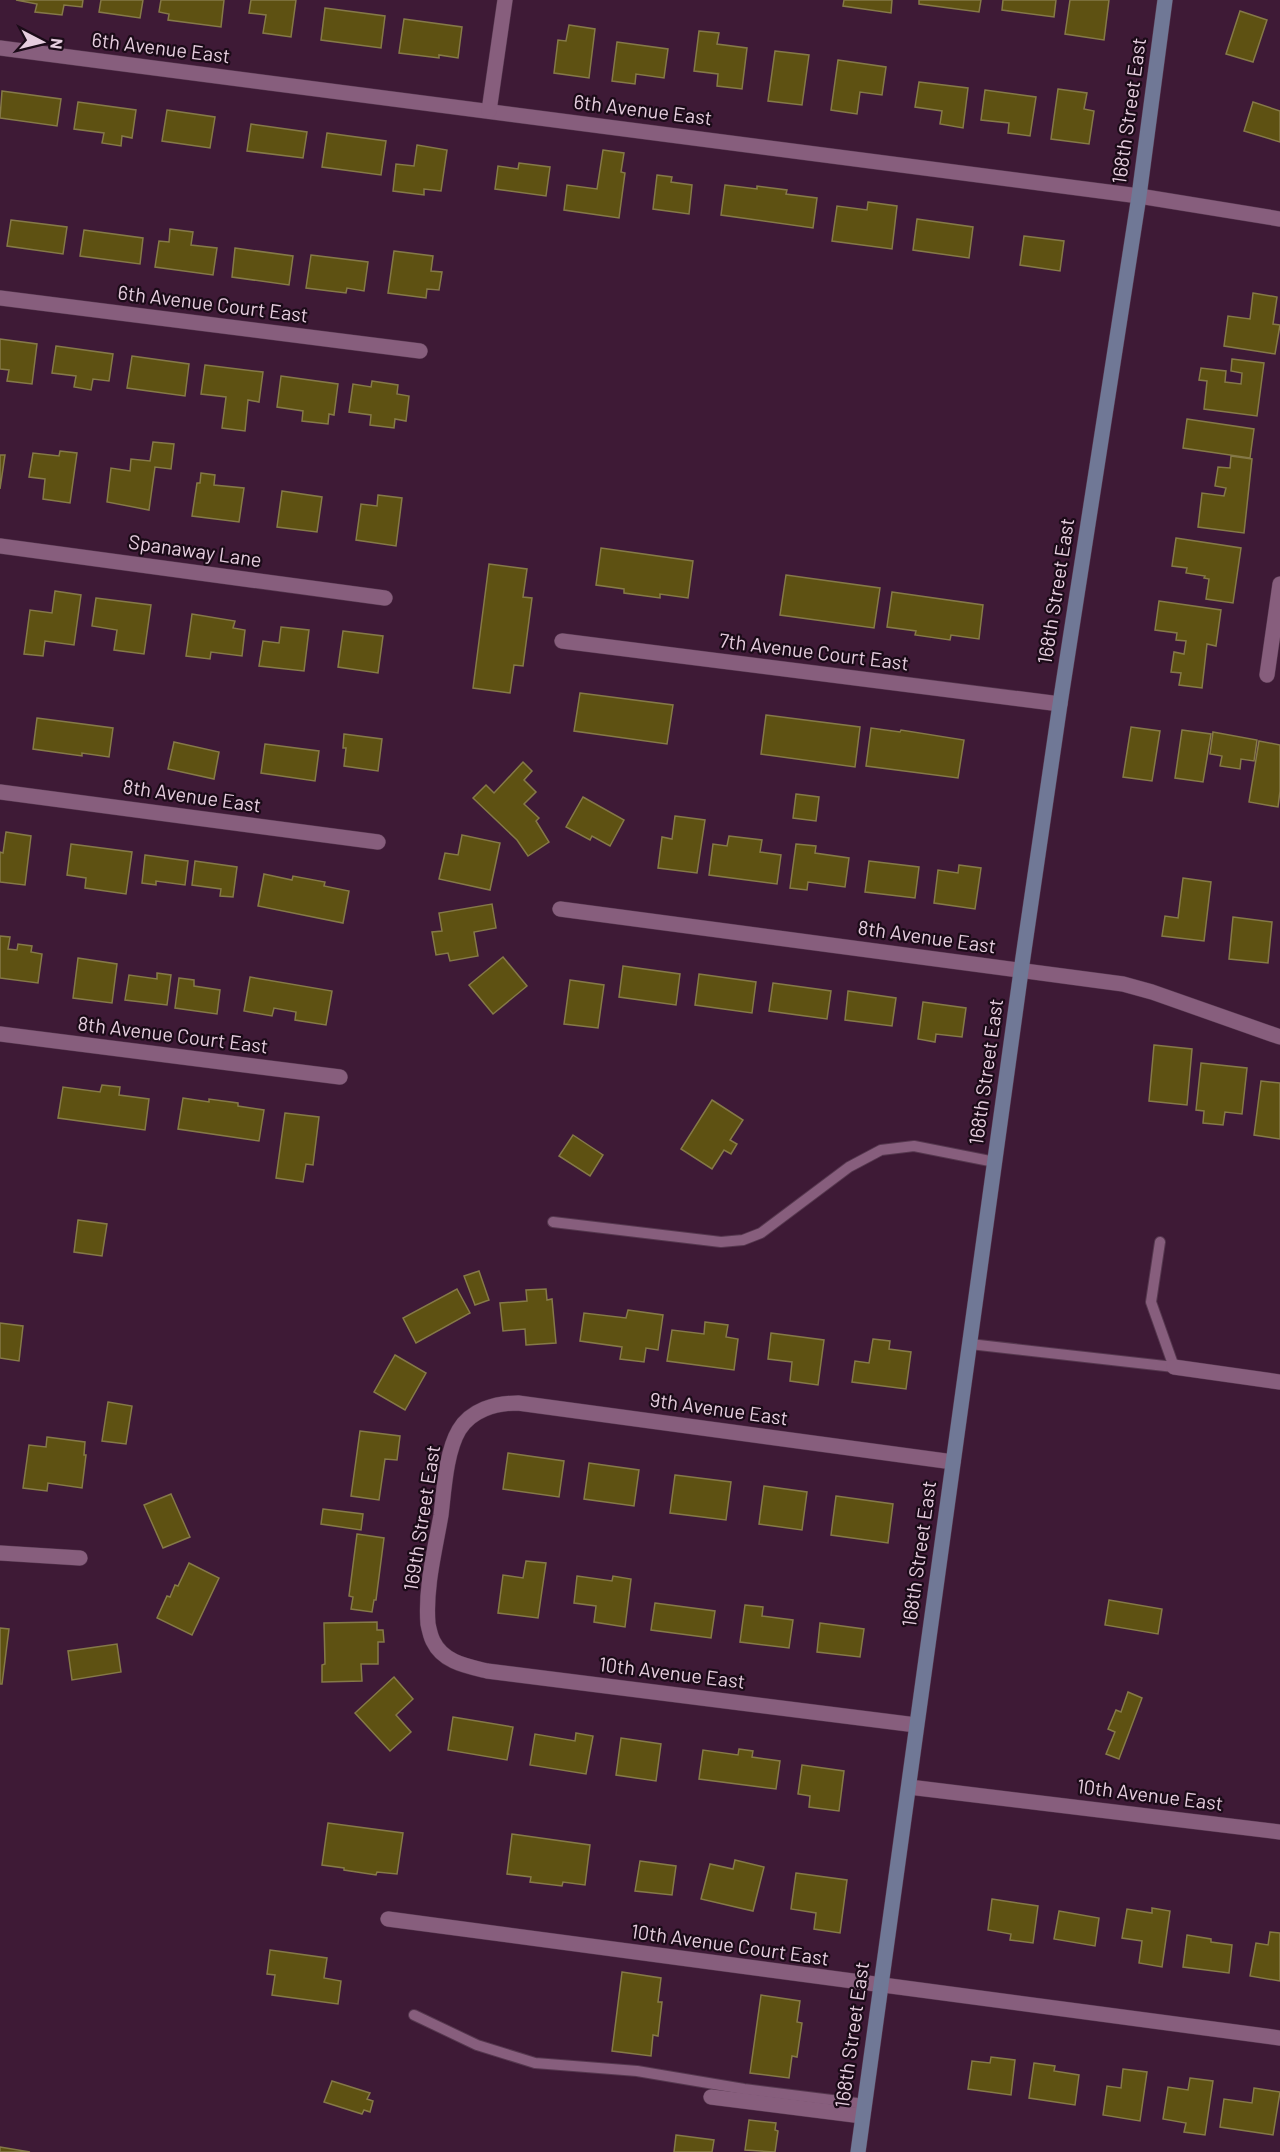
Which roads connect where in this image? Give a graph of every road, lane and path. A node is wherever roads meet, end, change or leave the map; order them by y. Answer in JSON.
{"nodes":[{"id":1,"x":505,"y":0,"type":"edge"},
{"id":2,"x":1165,"y":0,"type":"edge"},
{"id":3,"x":0,"y":48,"type":"edge"},
{"id":4,"x":489,"y":111,"type":"junction"},
{"id":5,"x":1139,"y":196,"type":"junction"},
{"id":6,"x":1280,"y":219,"type":"edge"},
{"id":7,"x":0,"y":298,"type":"edge"},
{"id":8,"x":420,"y":351,"type":"dead end"},
{"id":9,"x":0,"y":546,"type":"edge"},
{"id":10,"x":1280,"y":584,"type":"edge"},
{"id":11,"x":385,"y":598,"type":"dead end"},
{"id":12,"x":562,"y":641,"type":"dead end"},
{"id":13,"x":1267,"y":675,"type":"dead end"},
{"id":14,"x":1060,"y":704,"type":"junction"},
{"id":15,"x":0,"y":792,"type":"edge"},
{"id":16,"x":378,"y":842,"type":"dead end"},
{"id":17,"x":560,"y":909,"type":"dead end"},
{"id":18,"x":1021,"y":971,"type":"junction"},
{"id":19,"x":0,"y":1034,"type":"edge"},
{"id":20,"x":1280,"y":1037,"type":"edge"},
{"id":21,"x":340,"y":1077,"type":"dead end"},
{"id":22,"x":995,"y":1162,"type":"junction"},
{"id":23,"x":553,"y":1222,"type":"dead end"},
{"id":24,"x":1160,"y":1242,"type":"dead end"},
{"id":25,"x":970,"y":1344,"type":"junction"},
{"id":26,"x":1174,"y":1367,"type":"junction"},
{"id":27,"x":1280,"y":1382,"type":"edge"},
{"id":28,"x":479,"y":1411,"type":"joint"},
{"id":29,"x":953,"y":1462,"type":"junction"},
{"id":30,"x":0,"y":1553,"type":"edge"},
{"id":31,"x":80,"y":1558,"type":"dead end"},
{"id":32,"x":432,"y":1640,"type":"joint"},
{"id":33,"x":916,"y":1725,"type":"junction"},
{"id":34,"x":909,"y":1787,"type":"junction"},
{"id":35,"x":1280,"y":1832,"type":"edge"},
{"id":36,"x":388,"y":1919,"type":"dead end"},
{"id":37,"x":880,"y":1986,"type":"junction"},
{"id":38,"x":414,"y":2015,"type":"dead end"},
{"id":39,"x":1280,"y":2038,"type":"edge"},
{"id":40,"x":711,"y":2097,"type":"dead end"},
{"id":41,"x":863,"y":2110,"type":"junction"},
{"id":42,"x":858,"y":2152,"type":"edge"}],
"edges":[{"from":1,"to":4,"type":"street"},
{"from":2,"to":5,"type":"street","name":"168th Street East"},
{"from":3,"to":4,"type":"street","name":"6th Avenue East"},
{"from":4,"to":5,"type":"street","name":"6th Avenue East"},
{"from":5,"to":6,"type":"street","name":"6th Avenue East"},
{"from":5,"to":14,"type":"street","name":"168th Street East"},
{"from":7,"to":8,"type":"street","name":"6th Avenue Court East"},
{"from":9,"to":11,"type":"street","name":"Spanaway Lane"},
{"from":10,"to":13,"type":"street"},
{"from":12,"to":14,"type":"street","name":"7th Avenue Court East"},
{"from":14,"to":18,"type":"street","name":"168th Street East"},
{"from":15,"to":16,"type":"street","name":"8th Avenue East"},
{"from":17,"to":18,"type":"street","name":"8th Avenue East"},
{"from":18,"to":20,"type":"street","name":"8th Avenue East"},
{"from":18,"to":22,"type":"street","name":"168th Street East"},
{"from":19,"to":21,"type":"street","name":"8th Avenue Court East"},
{"from":22,"to":23,"type":"lane"},
{"from":22,"to":25,"type":"street","name":"168th Street East"},
{"from":24,"to":26,"type":"lane"},
{"from":25,"to":26,"type":"lane"},
{"from":25,"to":29,"type":"street","name":"168th Street East"},
{"from":26,"to":27,"type":"street"},
{"from":28,"to":29,"type":"street","name":"9th Avenue East"},
{"from":28,"to":32,"type":"street","name":"169th Street East"},
{"from":29,"to":33,"type":"street","name":"168th Street East"},
{"from":30,"to":31,"type":"street"},
{"from":32,"to":33,"type":"street","name":"10th Avenue East"},
{"from":33,"to":34,"type":"street","name":"168th Street East"},
{"from":34,"to":35,"type":"street","name":"10th Avenue East"},
{"from":34,"to":37,"type":"street","name":"168th Street East"},
{"from":36,"to":37,"type":"street","name":"10th Avenue Court East"},
{"from":37,"to":39,"type":"street","name":"10th Avenue Court East"},
{"from":37,"to":41,"type":"street","name":"168th Street East"},
{"from":38,"to":41,"type":"lane"},
{"from":40,"to":41,"type":"street"},
{"from":41,"to":42,"type":"street","name":"168th Street East"}]}
